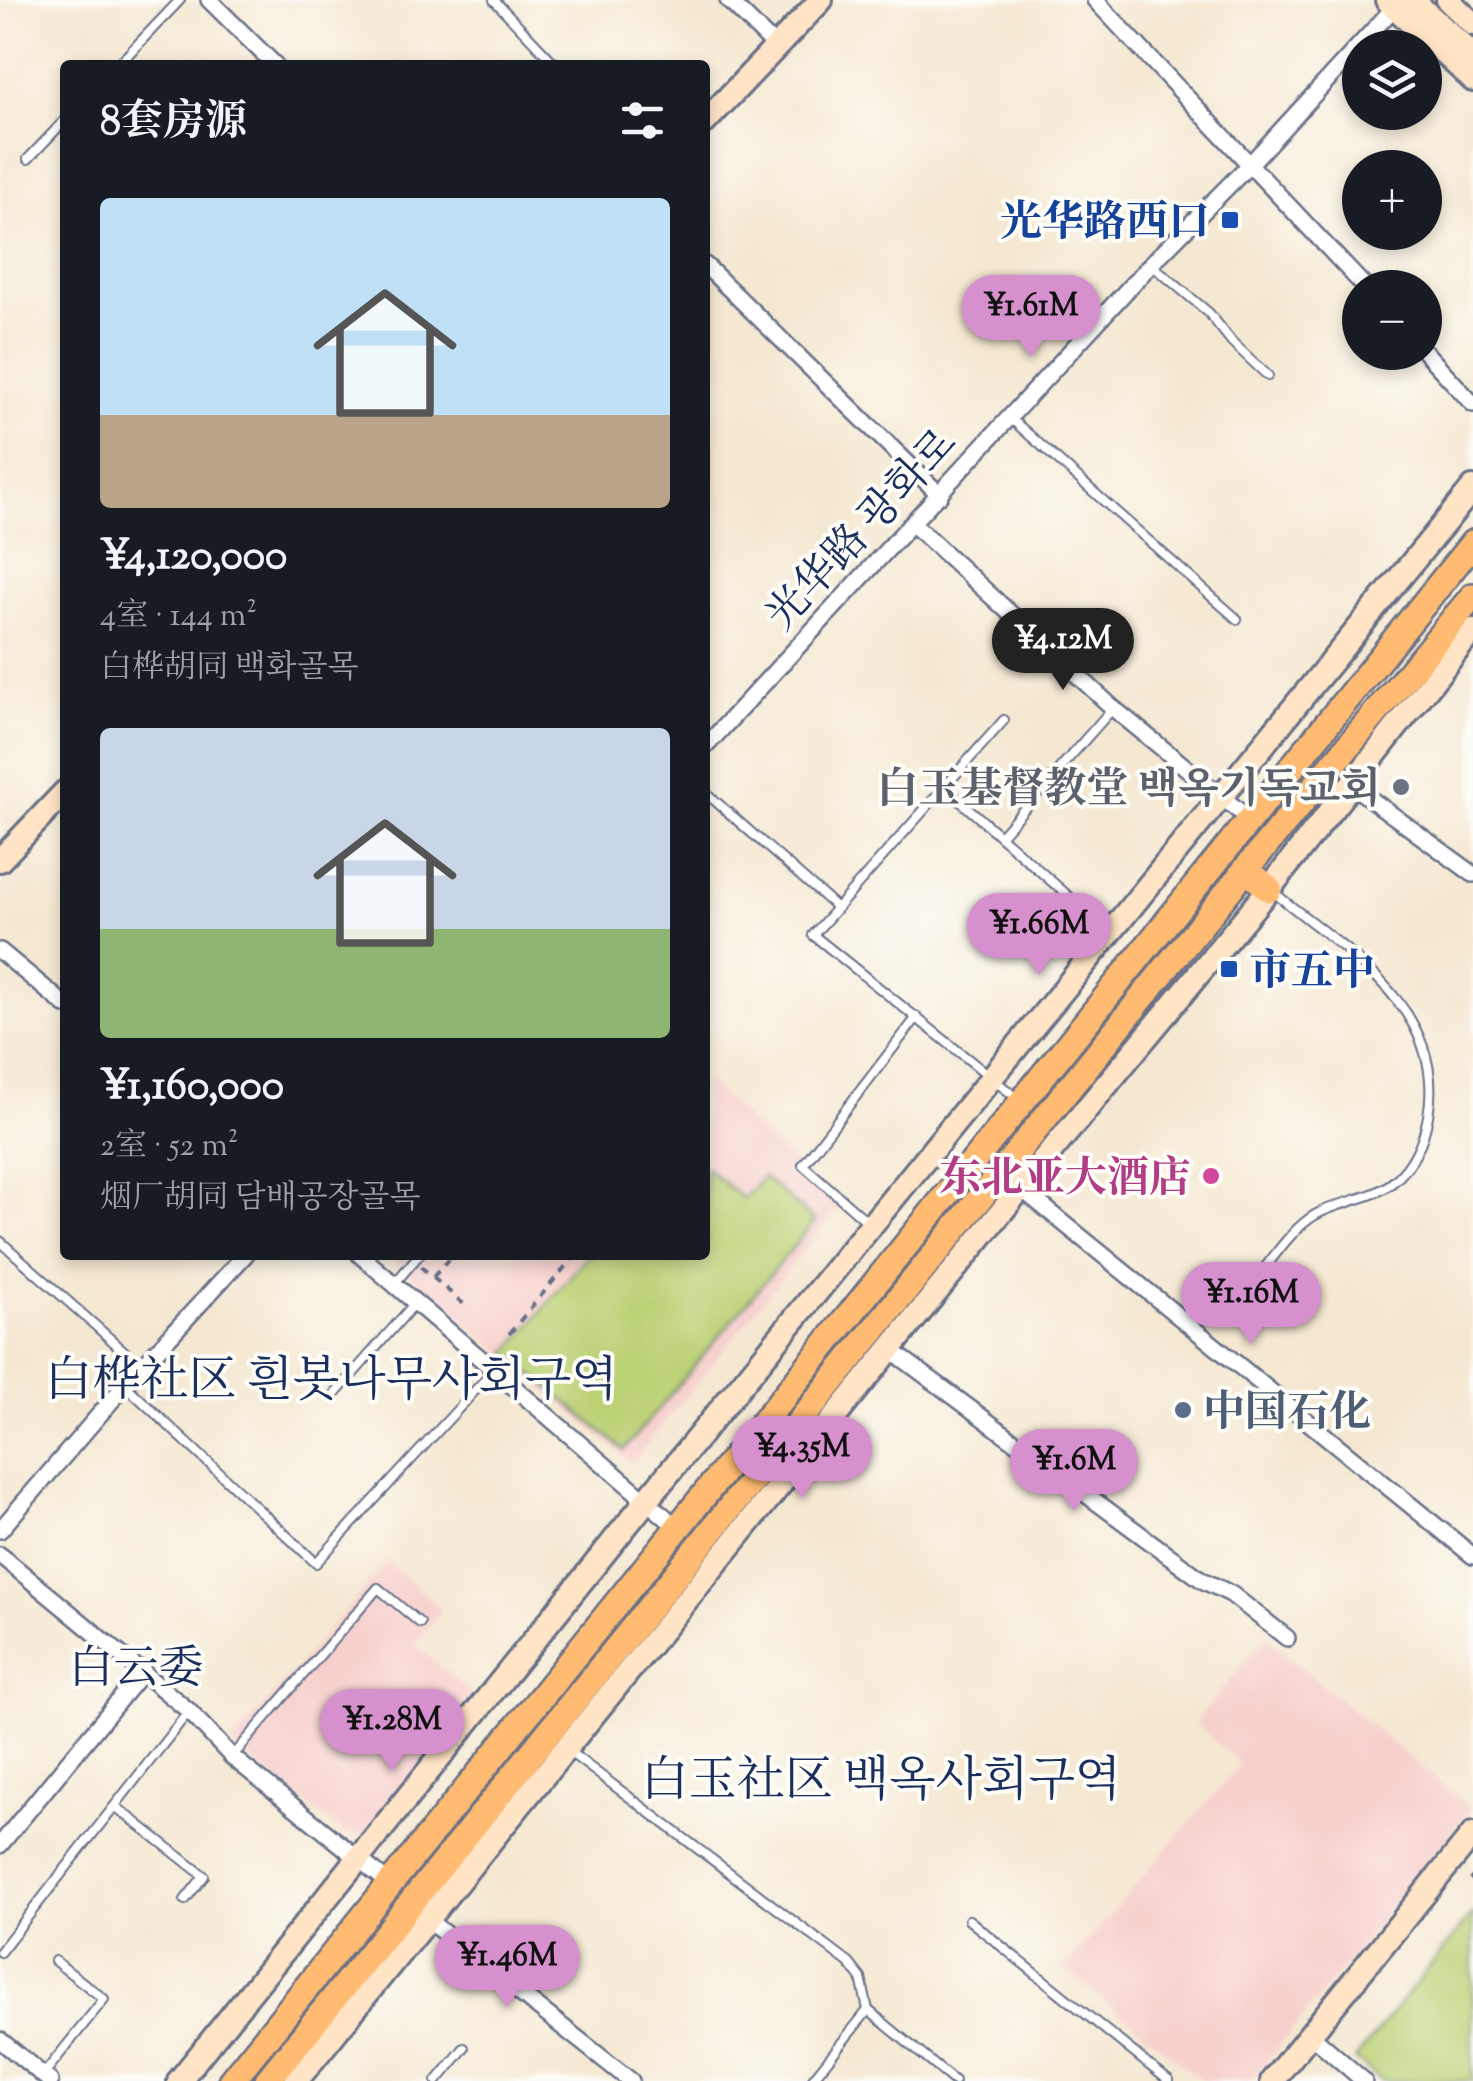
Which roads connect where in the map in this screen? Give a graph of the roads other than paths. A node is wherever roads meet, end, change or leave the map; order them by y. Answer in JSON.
{"nodes":[{"id":1,"x":180,"y":0,"type":"edge"},
{"id":2,"x":209,"y":0,"type":"edge"},
{"id":3,"x":494,"y":0,"type":"edge"},
{"id":4,"x":728,"y":0,"type":"edge"},
{"id":5,"x":821,"y":0,"type":"edge"},
{"id":6,"x":1095,"y":0,"type":"edge"},
{"id":7,"x":1448,"y":0,"type":"edge"},
{"id":8,"x":1398,"y":2,"type":"edge"},
{"id":9,"x":1473,"y":24,"type":"edge"},
{"id":10,"x":776,"y":47,"type":"junction"},
{"id":11,"x":1473,"y":54,"type":"edge"},
{"id":12,"x":123,"y":60,"type":"edge"},
{"id":13,"x":270,"y":60,"type":"edge"},
{"id":14,"x":551,"y":60,"type":"edge"},
{"id":15,"x":1473,"y":80,"type":"edge"},
{"id":16,"x":710,"y":117,"type":"edge"},
{"id":17,"x":60,"y":125,"type":"edge"},
{"id":18,"x":28,"y":159,"type":"dead end"},
{"id":19,"x":1251,"y":162,"type":"junction"},
{"id":20,"x":1151,"y":264,"type":"junction"},
{"id":21,"x":710,"y":270,"type":"edge"},
{"id":22,"x":1350,"y":270,"type":"edge"},
{"id":23,"x":1442,"y":370,"type":"edge"},
{"id":24,"x":1268,"y":376,"type":"dead end"},
{"id":25,"x":1473,"y":404,"type":"edge"},
{"id":26,"x":1009,"y":417,"type":"junction"},
{"id":27,"x":1473,"y":488,"type":"edge"},
{"id":28,"x":940,"y":495,"type":"junction"},
{"id":29,"x":912,"y":524,"type":"junction"},
{"id":30,"x":1473,"y":543,"type":"edge"},
{"id":31,"x":1473,"y":596,"type":"edge"},
{"id":32,"x":1237,"y":620,"type":"dead end"},
{"id":33,"x":1473,"y":630,"type":"edge"},
{"id":34,"x":1113,"y":708,"type":"junction"},
{"id":35,"x":1004,"y":720,"type":"dead end"},
{"id":36,"x":710,"y":742,"type":"edge"},
{"id":37,"x":1350,"y":784,"type":"junction"},
{"id":38,"x":943,"y":786,"type":"junction"},
{"id":39,"x":710,"y":796,"type":"edge"},
{"id":40,"x":60,"y":797,"type":"edge"},
{"id":41,"x":1222,"y":798,"type":"junction"},
{"id":42,"x":1250,"y":820,"type":"junction"},
{"id":43,"x":1000,"y":836,"type":"junction"},
{"id":44,"x":0,"y":860,"type":"edge"},
{"id":45,"x":1246,"y":869,"type":"junction"},
{"id":46,"x":1473,"y":874,"type":"edge"},
{"id":47,"x":1269,"y":889,"type":"junction"},
{"id":48,"x":836,"y":908,"type":"junction"},
{"id":49,"x":1110,"y":933,"type":"junction"},
{"id":50,"x":0,"y":951,"type":"edge"},
{"id":51,"x":60,"y":1002,"type":"edge"},
{"id":52,"x":916,"y":1018,"type":"junction"},
{"id":53,"x":992,"y":1078,"type":"junction"},
{"id":54,"x":1022,"y":1102,"type":"junction"},
{"id":55,"x":1010,"y":1180,"type":"junction"},
{"id":56,"x":872,"y":1226,"type":"junction"},
{"id":57,"x":0,"y":1241,"type":"edge"},
{"id":58,"x":240,"y":1260,"type":"edge"},
{"id":59,"x":366,"y":1260,"type":"edge"},
{"id":60,"x":414,"y":1260,"type":"edge"},
{"id":61,"x":1253,"y":1282,"type":"dead end"},
{"id":62,"x":394,"y":1284,"type":"junction"},
{"id":63,"x":415,"y":1303,"type":"junction"},
{"id":64,"x":891,"y":1350,"type":"junction"},
{"id":65,"x":142,"y":1367,"type":"junction"},
{"id":66,"x":494,"y":1370,"type":"junction"},
{"id":67,"x":125,"y":1386,"type":"junction"},
{"id":68,"x":335,"y":1394,"type":"dead end"},
{"id":69,"x":646,"y":1501,"type":"junction"},
{"id":70,"x":678,"y":1528,"type":"junction"},
{"id":71,"x":0,"y":1530,"type":"edge"},
{"id":72,"x":1471,"y":1550,"type":"edge"},
{"id":73,"x":0,"y":1555,"type":"edge"},
{"id":74,"x":420,"y":1623,"type":"dead end"},
{"id":75,"x":1287,"y":1638,"type":"dead end"},
{"id":76,"x":142,"y":1671,"type":"junction"},
{"id":77,"x":189,"y":1711,"type":"junction"},
{"id":78,"x":567,"y":1750,"type":"junction"},
{"id":79,"x":232,"y":1757,"type":"junction"},
{"id":80,"x":115,"y":1806,"type":"junction"},
{"id":81,"x":1473,"y":1834,"type":"edge"},
{"id":82,"x":0,"y":1845,"type":"edge"},
{"id":83,"x":358,"y":1858,"type":"junction"},
{"id":84,"x":390,"y":1884,"type":"junction"},
{"id":85,"x":185,"y":1900,"type":"dead end"},
{"id":86,"x":418,"y":1912,"type":"junction"},
{"id":87,"x":970,"y":1920,"type":"dead end"},
{"id":88,"x":0,"y":1952,"type":"edge"},
{"id":89,"x":55,"y":1961,"type":"dead end"},
{"id":90,"x":868,"y":2010,"type":"junction"},
{"id":91,"x":1310,"y":2034,"type":"junction"},
{"id":92,"x":0,"y":2040,"type":"edge"},
{"id":93,"x":464,"y":2048,"type":"dead end"},
{"id":94,"x":47,"y":2078,"type":"edge"},
{"id":95,"x":179,"y":2081,"type":"edge"},
{"id":96,"x":232,"y":2081,"type":"edge"},
{"id":97,"x":268,"y":2081,"type":"edge"},
{"id":98,"x":296,"y":2081,"type":"edge"},
{"id":99,"x":437,"y":2081,"type":"edge"},
{"id":100,"x":631,"y":2081,"type":"edge"},
{"id":101,"x":811,"y":2081,"type":"edge"},
{"id":102,"x":954,"y":2081,"type":"edge"},
{"id":103,"x":1169,"y":2081,"type":"edge"},
{"id":104,"x":1272,"y":2081,"type":"edge"},
{"id":105,"x":1364,"y":2081,"type":"edge"}],
"edges":[{"from":1,"to":12,"type":"lane"},
{"from":2,"to":13,"type":"street"},
{"from":3,"to":14,"type":"lane"},
{"from":4,"to":10,"type":"street"},
{"from":5,"to":10,"type":"street"},
{"from":6,"to":19,"type":"street"},
{"from":7,"to":9,"type":"street"},
{"from":8,"to":11,"type":"street"},
{"from":8,"to":15,"type":"street"},
{"from":8,"to":19,"type":"street","name":"光华路 광화로"},
{"from":10,"to":16,"type":"street"},
{"from":17,"to":18,"type":"lane"},
{"from":19,"to":20,"type":"street","name":"光华路 광화로"},
{"from":19,"to":22,"type":"street"},
{"from":20,"to":24,"type":"lane"},
{"from":20,"to":26,"type":"street","name":"光华路 광화로"},
{"from":21,"to":28,"type":"street"},
{"from":23,"to":25,"type":"street"},
{"from":26,"to":28,"type":"street","name":"光华路 광화로"},
{"from":26,"to":32,"type":"lane"},
{"from":27,"to":41,"type":"street"},
{"from":28,"to":29,"type":"street","name":"光华路 광화로"},
{"from":29,"to":34,"type":"street"},
{"from":29,"to":36,"type":"street","name":"光华路 광화로"},
{"from":30,"to":42,"type":"main road"},
{"from":31,"to":45,"type":"main road"},
{"from":33,"to":37,"type":"street"},
{"from":34,"to":41,"type":"street"},
{"from":34,"to":43,"type":"lane"},
{"from":35,"to":38,"type":"lane"},
{"from":37,"to":46,"type":"street"},
{"from":37,"to":47,"type":"street"},
{"from":38,"to":43,"type":"lane"},
{"from":38,"to":48,"type":"lane"},
{"from":39,"to":48,"type":"lane"},
{"from":40,"to":44,"type":"street"},
{"from":41,"to":42,"type":"street"},
{"from":41,"to":49,"type":"street"},
{"from":42,"to":54,"type":"main road"},
{"from":43,"to":49,"type":"lane"},
{"from":45,"to":47,"type":"main road"},
{"from":45,"to":55,"type":"main road"},
{"from":47,"to":55,"type":"street"},
{"from":47,"to":61,"type":"lane"},
{"from":48,"to":52,"type":"lane"},
{"from":49,"to":53,"type":"street"},
{"from":50,"to":51,"type":"street"},
{"from":52,"to":53,"type":"lane"},
{"from":52,"to":56,"type":"lane"},
{"from":53,"to":54,"type":"lane"},
{"from":53,"to":56,"type":"street"},
{"from":54,"to":70,"type":"main road"},
{"from":55,"to":64,"type":"street"},
{"from":55,"to":72,"type":"street"},
{"from":55,"to":86,"type":"main road"},
{"from":56,"to":69,"type":"street"},
{"from":57,"to":65,"type":"lane"},
{"from":58,"to":65,"type":"street"},
{"from":59,"to":62,"type":"street"},
{"from":60,"to":62,"type":"lane"},
{"from":62,"to":63,"type":"street"},
{"from":63,"to":66,"type":"street"},
{"from":63,"to":68,"type":"lane"},
{"from":64,"to":75,"type":"street"},
{"from":64,"to":78,"type":"street"},
{"from":65,"to":67,"type":"street"},
{"from":66,"to":67,"type":"lane"},
{"from":66,"to":69,"type":"street"},
{"from":67,"to":71,"type":"street"},
{"from":69,"to":70,"type":"street"},
{"from":69,"to":83,"type":"street"},
{"from":70,"to":84,"type":"main road"},
{"from":73,"to":76,"type":"street"},
{"from":74,"to":79,"type":"lane"},
{"from":76,"to":77,"type":"street"},
{"from":76,"to":82,"type":"street"},
{"from":77,"to":79,"type":"street"},
{"from":77,"to":80,"type":"lane"},
{"from":78,"to":86,"type":"street"},
{"from":78,"to":90,"type":"lane"},
{"from":79,"to":83,"type":"street"},
{"from":80,"to":85,"type":"lane"},
{"from":80,"to":88,"type":"lane"},
{"from":81,"to":91,"type":"street"},
{"from":83,"to":84,"type":"street"},
{"from":83,"to":95,"type":"street"},
{"from":84,"to":96,"type":"main road"},
{"from":86,"to":97,"type":"main road"},
{"from":86,"to":98,"type":"street"},
{"from":86,"to":100,"type":"street"},
{"from":87,"to":103,"type":"lane"},
{"from":89,"to":94,"type":"lane"},
{"from":90,"to":101,"type":"lane"},
{"from":90,"to":102,"type":"lane"},
{"from":91,"to":104,"type":"street"},
{"from":91,"to":105,"type":"street"},
{"from":92,"to":94,"type":"street"},
{"from":93,"to":99,"type":"lane"}]}
